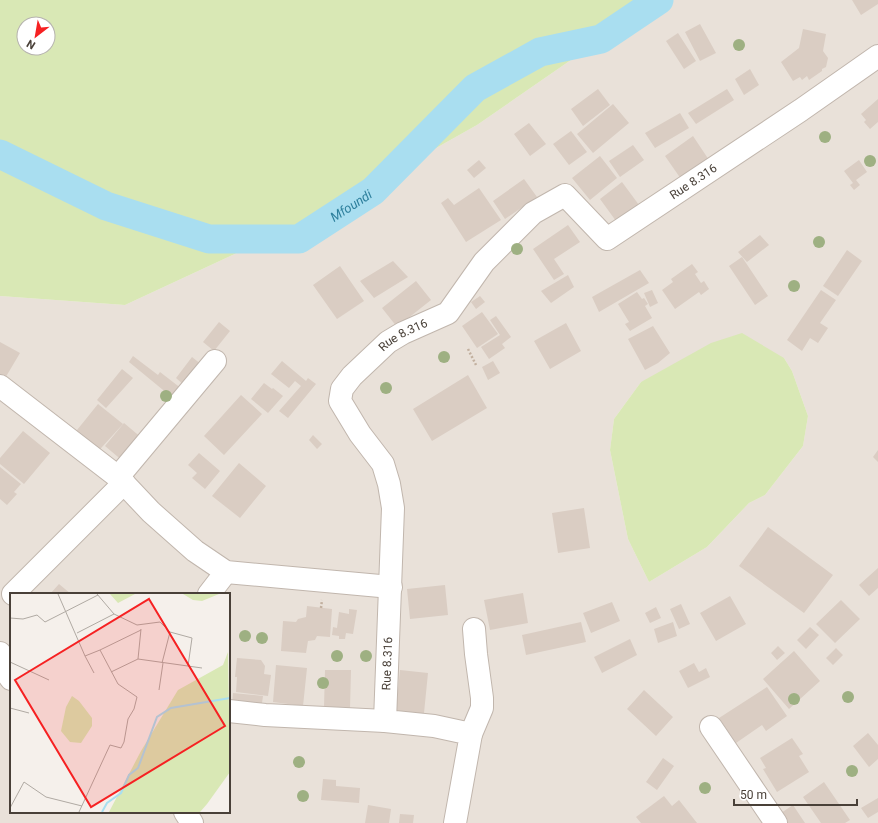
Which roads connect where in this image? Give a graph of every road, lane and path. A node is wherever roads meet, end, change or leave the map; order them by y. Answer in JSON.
{"nodes":[{"id":1,"x":878,"y":56,"type":"edge"},
{"id":2,"x":468,"y":348,"type":"dead end"},
{"id":3,"x":215,"y":361,"type":"dead end"},
{"id":4,"x":476,"y":365,"type":"dead end"},
{"id":5,"x":2,"y":393,"type":"edge"},
{"id":6,"x":121,"y":480,"type":"junction"},
{"id":7,"x":226,"y":572,"type":"junction"},
{"id":8,"x":391,"y":588,"type":"junction"},
{"id":9,"x":14,"y":593,"type":"edge"},
{"id":10,"x":210,"y":593,"type":"edge"},
{"id":11,"x":10,"y":597,"type":"edge"},
{"id":12,"x":0,"y":607,"type":"edge"},
{"id":13,"x":474,"y":630,"type":"dead end"},
{"id":14,"x":0,"y":653,"type":"edge"},
{"id":15,"x":10,"y":678,"type":"edge"},
{"id":16,"x":230,"y":711,"type":"edge"},
{"id":17,"x":385,"y":721,"type":"junction"},
{"id":18,"x":710,"y":727,"type":"dead end"},
{"id":19,"x":471,"y":734,"type":"junction"},
{"id":20,"x":186,"y":813,"type":"edge"},
{"id":21,"x":192,"y":823,"type":"edge"},
{"id":22,"x":455,"y":823,"type":"edge"},
{"id":23,"x":776,"y":823,"type":"edge"}],
"edges":[{"from":1,"to":8,"type":"street","name":"Rue 8.316"},
{"from":2,"to":4,"type":"path"},
{"from":3,"to":6,"type":"street"},
{"from":5,"to":6,"type":"street"},
{"from":6,"to":7,"type":"street"},
{"from":6,"to":9,"type":"street"},
{"from":7,"to":8,"type":"street"},
{"from":7,"to":10,"type":"street"},
{"from":8,"to":17,"type":"street","name":"Rue 8.316"},
{"from":11,"to":12,"type":"street"},
{"from":13,"to":19,"type":"street"},
{"from":14,"to":15,"type":"street"},
{"from":16,"to":17,"type":"street"},
{"from":17,"to":19,"type":"street"},
{"from":18,"to":23,"type":"street"},
{"from":19,"to":22,"type":"street"},
{"from":20,"to":21,"type":"street"}]}
